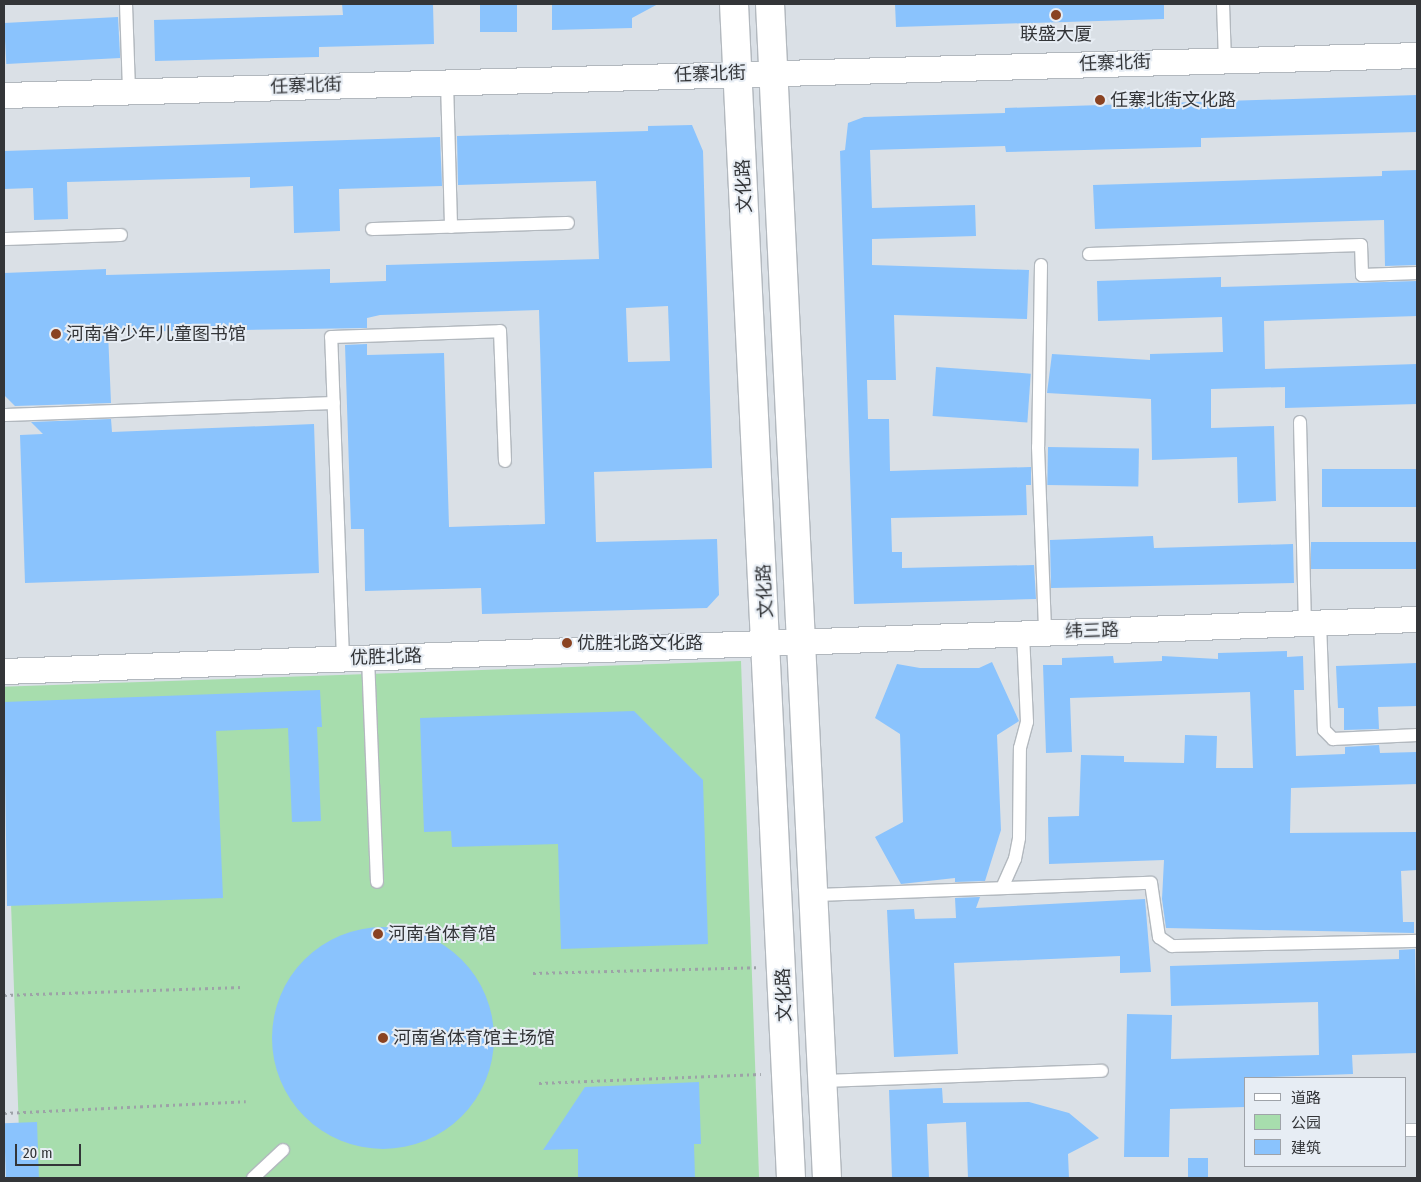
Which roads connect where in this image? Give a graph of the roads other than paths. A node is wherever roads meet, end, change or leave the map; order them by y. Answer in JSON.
{"nodes":[{"id":1,"x":126,"y":4,"type":"edge"},
{"id":2,"x":734,"y":4,"type":"edge"},
{"id":3,"x":770,"y":4,"type":"edge"},
{"id":4,"x":1224,"y":4,"type":"edge"},
{"id":5,"x":1417,"y":55,"type":"edge"},
{"id":6,"x":1225,"y":60,"type":"junction"},
{"id":7,"x":774,"y":72,"type":"junction"},
{"id":8,"x":738,"y":73,"type":"junction"},
{"id":9,"x":447,"y":82,"type":"junction"},
{"id":10,"x":129,"y":91,"type":"junction"},
{"id":11,"x":4,"y":95,"type":"edge"},
{"id":12,"x":568,"y":223,"type":"dead end"},
{"id":13,"x":451,"y":227,"type":"junction"},
{"id":14,"x":372,"y":229,"type":"dead end"},
{"id":15,"x":121,"y":235,"type":"dead end"},
{"id":16,"x":4,"y":239,"type":"edge"},
{"id":17,"x":1089,"y":254,"type":"dead end"},
{"id":18,"x":1040,"y":265,"type":"dead end"},
{"id":19,"x":1417,"y":273,"type":"edge"},
{"id":20,"x":334,"y":403,"type":"junction"},
{"id":21,"x":4,"y":415,"type":"edge"},
{"id":22,"x":1300,"y":422,"type":"dead end"},
{"id":23,"x":505,"y":461,"type":"dead end"},
{"id":24,"x":1417,"y":619,"type":"edge"},
{"id":25,"x":1312,"y":623,"type":"junction"},
{"id":26,"x":1034,"y":633,"type":"junction"},
{"id":27,"x":803,"y":642,"type":"junction"},
{"id":28,"x":768,"y":643,"type":"junction"},
{"id":29,"x":368,"y":658,"type":"junction"},
{"id":30,"x":343,"y":659,"type":"junction"},
{"id":31,"x":4,"y":672,"type":"edge"},
{"id":32,"x":1417,"y":736,"type":"edge"},
{"id":33,"x":377,"y":882,"type":"dead end"},
{"id":34,"x":1002,"y":888,"type":"junction"},
{"id":35,"x":816,"y":895,"type":"junction"},
{"id":36,"x":1417,"y":941,"type":"edge"},
{"id":37,"x":1102,"y":1071,"type":"dead end"},
{"id":38,"x":823,"y":1081,"type":"junction"},
{"id":39,"x":283,"y":1150,"type":"dead end"},
{"id":40,"x":253,"y":1178,"type":"edge"},
{"id":41,"x":792,"y":1178,"type":"edge"},
{"id":42,"x":827,"y":1178,"type":"edge"}],
"edges":[{"from":1,"to":10,"type":"lane"},
{"from":2,"to":8,"type":"main road","name":"文化路"},
{"from":3,"to":7,"type":"main road","name":"文化路"},
{"from":4,"to":6,"type":"lane"},
{"from":5,"to":6,"type":"street","name":"任寨北街"},
{"from":6,"to":7,"type":"street","name":"任寨北街"},
{"from":7,"to":8,"type":"street","name":"任寨北街"},
{"from":7,"to":27,"type":"main road","name":"文化路"},
{"from":8,"to":9,"type":"street","name":"任寨北街"},
{"from":8,"to":28,"type":"main road","name":"文化路"},
{"from":9,"to":10,"type":"street","name":"任寨北街"},
{"from":9,"to":13,"type":"lane"},
{"from":10,"to":11,"type":"street","name":"任寨北街"},
{"from":12,"to":13,"type":"lane"},
{"from":13,"to":14,"type":"lane"},
{"from":15,"to":16,"type":"lane"},
{"from":17,"to":19,"type":"lane"},
{"from":18,"to":26,"type":"lane"},
{"from":20,"to":21,"type":"lane"},
{"from":20,"to":23,"type":"lane"},
{"from":20,"to":30,"type":"lane"},
{"from":22,"to":25,"type":"lane"},
{"from":24,"to":25,"type":"street","name":"纬三路"},
{"from":25,"to":26,"type":"street","name":"纬三路"},
{"from":25,"to":32,"type":"lane"},
{"from":26,"to":27,"type":"street","name":"纬三路"},
{"from":26,"to":34,"type":"lane"},
{"from":27,"to":28,"type":"street","name":"纬三路"},
{"from":27,"to":35,"type":"main road","name":"文化路"},
{"from":28,"to":29,"type":"street","name":"优胜北路"},
{"from":28,"to":41,"type":"main road","name":"文化路"},
{"from":29,"to":30,"type":"street","name":"优胜北路"},
{"from":29,"to":33,"type":"lane"},
{"from":30,"to":31,"type":"street","name":"优胜北路"},
{"from":34,"to":35,"type":"lane"},
{"from":34,"to":36,"type":"lane"},
{"from":35,"to":38,"type":"main road","name":"文化路"},
{"from":37,"to":38,"type":"lane"},
{"from":38,"to":42,"type":"main road","name":"文化路"},
{"from":39,"to":40,"type":"lane"}]}
